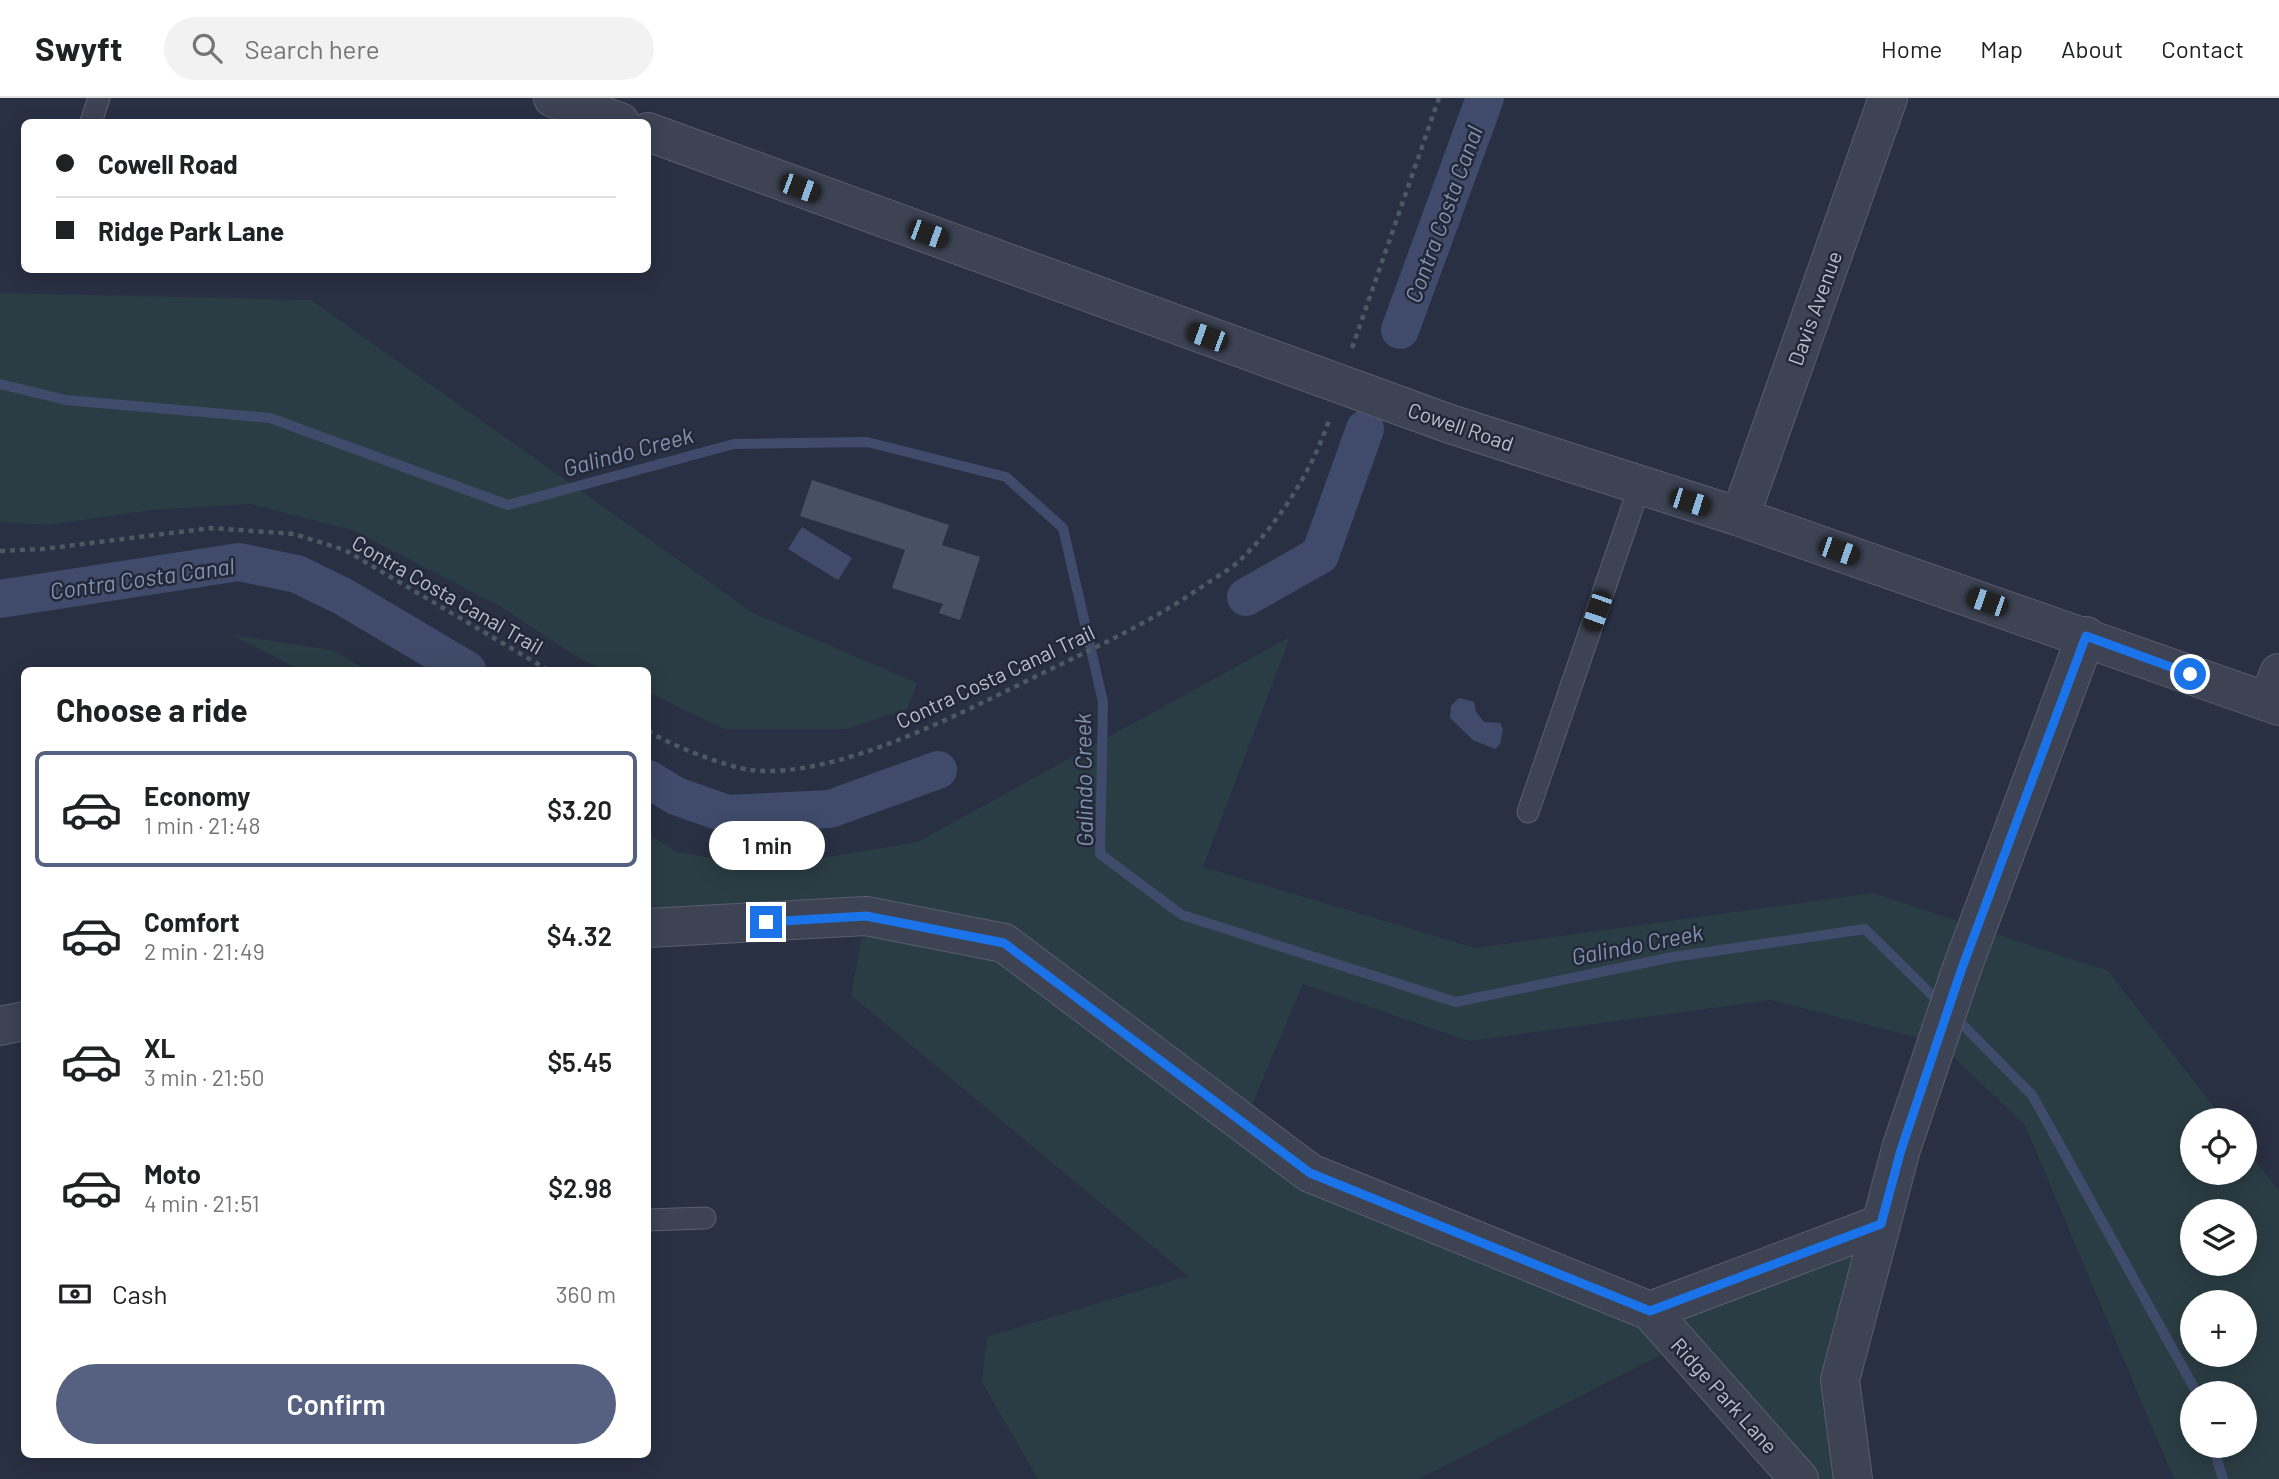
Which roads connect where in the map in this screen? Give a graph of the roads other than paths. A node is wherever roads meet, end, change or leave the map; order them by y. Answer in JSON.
{"nodes":[{"id":1,"x":99,"y":98,"type":"edge"},
{"id":2,"x":553,"y":98,"type":"edge"},
{"id":3,"x":1888,"y":98,"type":"edge"},
{"id":4,"x":91,"y":119,"type":"edge"},
{"id":5,"x":612,"y":119,"type":"edge"},
{"id":6,"x":651,"y":133,"type":"edge"},
{"id":7,"x":1640,"y":485,"type":"junction"},
{"id":8,"x":1740,"y":517,"type":"junction"},
{"id":9,"x":2086,"y":636,"type":"junction"},
{"id":10,"x":2276,"y":694,"type":"edge"},
{"id":11,"x":1528,"y":812,"type":"dead end"},
{"id":12,"x":651,"y":928,"type":"edge"},
{"id":13,"x":21,"y":1022,"type":"edge"},
{"id":14,"x":0,"y":1026,"type":"edge"},
{"id":15,"x":705,"y":1218,"type":"dead end"},
{"id":16,"x":651,"y":1220,"type":"edge"},
{"id":17,"x":1881,"y":1224,"type":"junction"},
{"id":18,"x":1650,"y":1311,"type":"junction"},
{"id":19,"x":1799,"y":1479,"type":"edge"},
{"id":20,"x":1853,"y":1479,"type":"edge"}],
"edges":[{"from":1,"to":4,"type":"lane"},
{"from":2,"to":5,"type":"street"},
{"from":3,"to":8,"type":"street","name":"Davis Avenue"},
{"from":6,"to":7,"type":"street","name":"Cowell Road"},
{"from":7,"to":8,"type":"street","name":"Cowell Road"},
{"from":7,"to":11,"type":"lane"},
{"from":8,"to":9,"type":"street","name":"Cowell Road"},
{"from":9,"to":10,"type":"street","name":"Cowell Road"},
{"from":9,"to":17,"type":"street"},
{"from":12,"to":18,"type":"street","name":"Ridge Park Lane"},
{"from":13,"to":14,"type":"street"},
{"from":15,"to":16,"type":"lane"},
{"from":17,"to":18,"type":"street"},
{"from":17,"to":20,"type":"street"},
{"from":18,"to":19,"type":"street","name":"Ridge Park Lane"}]}
